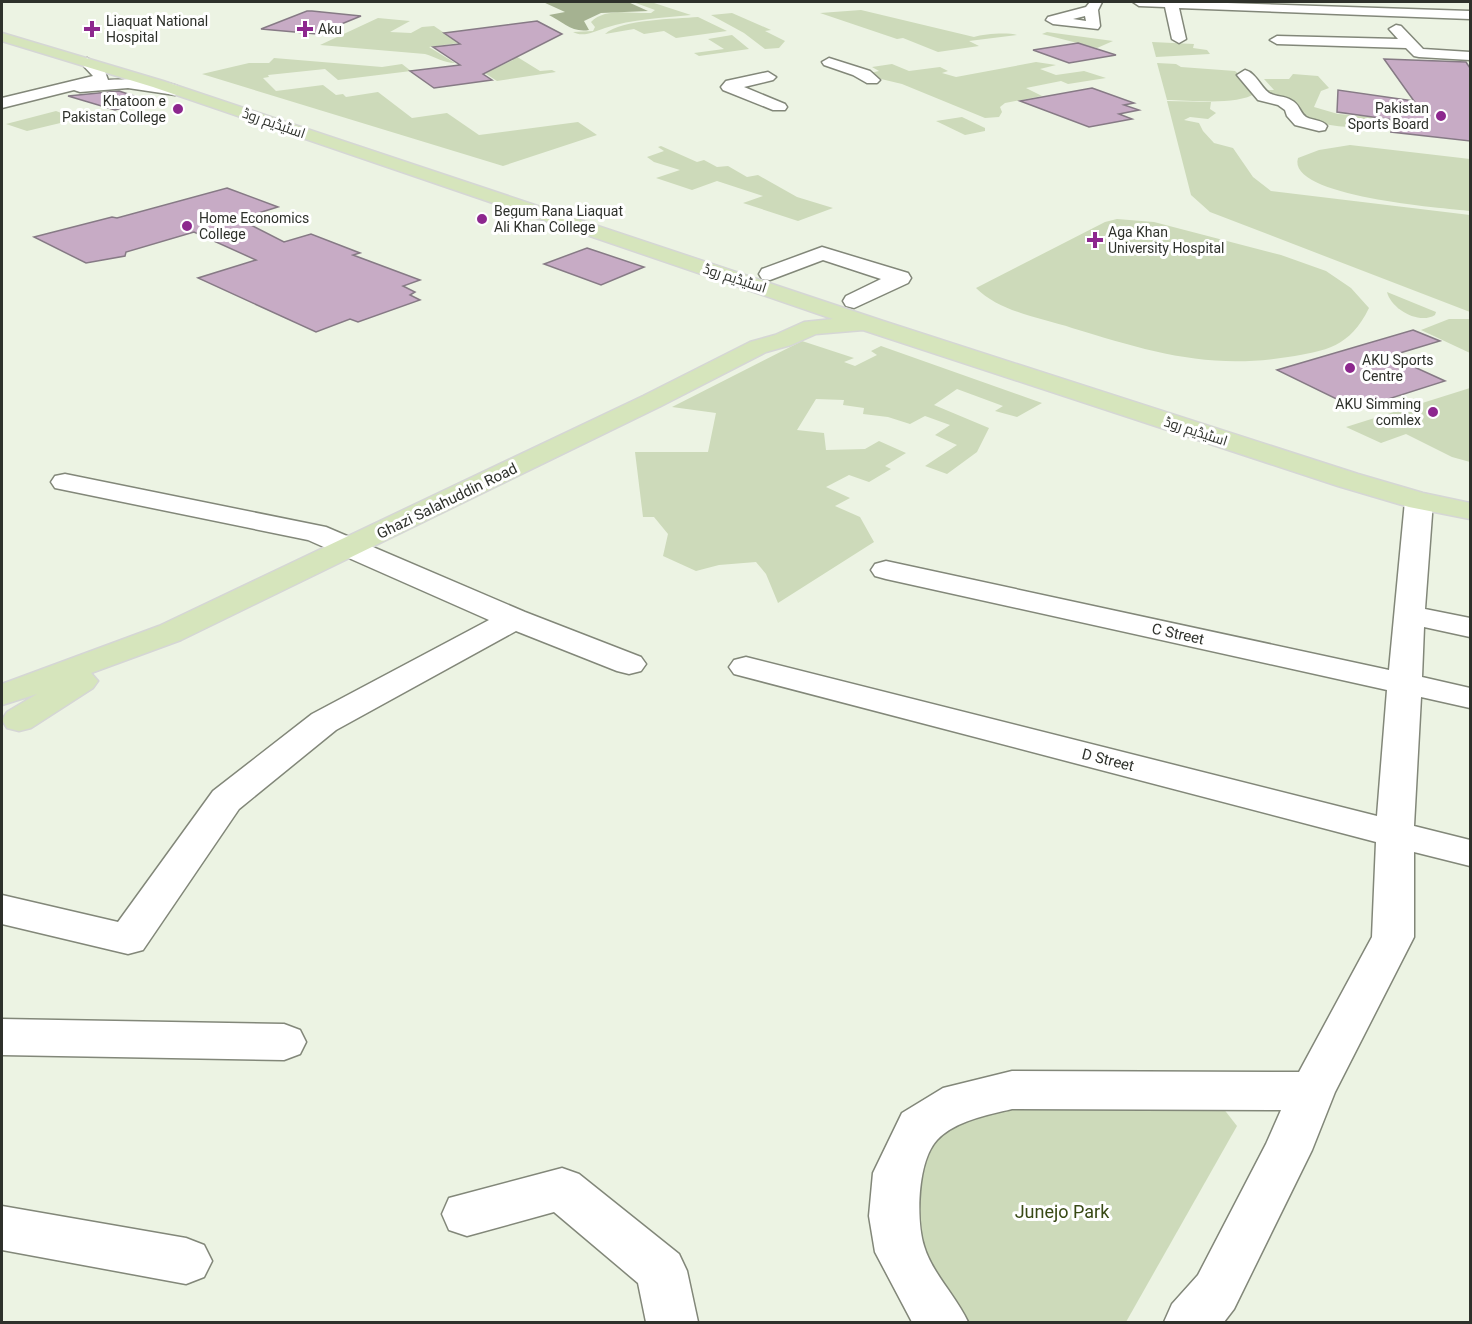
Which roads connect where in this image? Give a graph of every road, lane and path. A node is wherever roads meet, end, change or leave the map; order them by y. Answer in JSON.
{"nodes":[{"id":1,"x":1140,"y":2,"type":"edge"},
{"id":2,"x":1209,"y":2,"type":"edge"},
{"id":3,"x":1172,"y":3,"type":"junction"},
{"id":4,"x":1260,"y":9,"type":"junction"},
{"id":5,"x":1470,"y":12,"type":"edge"},
{"id":6,"x":1426,"y":14,"type":"junction"},
{"id":7,"x":1382,"y":18,"type":"junction"},
{"id":8,"x":1470,"y":19,"type":"edge"},
{"id":9,"x":1346,"y":24,"type":"junction"},
{"id":10,"x":2,"y":28,"type":"edge"},
{"id":11,"x":1314,"y":28,"type":"junction"},
{"id":12,"x":1453,"y":28,"type":"dead end"},
{"id":13,"x":2,"y":37,"type":"edge"},
{"id":14,"x":1179,"y":39,"type":"dead end"},
{"id":15,"x":1277,"y":39,"type":"dead end"},
{"id":16,"x":1361,"y":42,"type":"junction"},
{"id":17,"x":1410,"y":44,"type":"junction"},
{"id":18,"x":1470,"y":56,"type":"edge"},
{"id":19,"x":87,"y":62,"type":"junction"},
{"id":20,"x":830,"y":62,"type":"dead end"},
{"id":21,"x":1245,"y":75,"type":"dead end"},
{"id":22,"x":768,"y":77,"type":"dead end"},
{"id":23,"x":873,"y":80,"type":"dead end"},
{"id":24,"x":69,"y":88,"type":"junction"},
{"id":25,"x":175,"y":90,"type":"junction"},
{"id":26,"x":2,"y":103,"type":"edge"},
{"id":27,"x":779,"y":108,"type":"dead end"},
{"id":28,"x":1318,"y":126,"type":"dead end"},
{"id":29,"x":305,"y":128,"type":"junction"},
{"id":30,"x":770,"y":274,"type":"junction"},
{"id":31,"x":788,"y":295,"type":"junction"},
{"id":32,"x":854,"y":301,"type":"junction"},
{"id":33,"x":875,"y":326,"type":"junction"},
{"id":34,"x":758,"y":347,"type":"junction"},
{"id":35,"x":65,"y":482,"type":"dead end"},
{"id":36,"x":1422,"y":488,"type":"junction"},
{"id":37,"x":1470,"y":492,"type":"edge"},
{"id":38,"x":1470,"y":511,"type":"edge"},
{"id":39,"x":350,"y":548,"type":"junction"},
{"id":40,"x":886,"y":570,"type":"dead end"},
{"id":41,"x":1409,"y":615,"type":"junction"},
{"id":42,"x":514,"y":619,"type":"junction"},
{"id":43,"x":1470,"y":627,"type":"edge"},
{"id":44,"x":629,"y":664,"type":"dead end"},
{"id":45,"x":746,"y":667,"type":"dead end"},
{"id":46,"x":1405,"y":684,"type":"junction"},
{"id":47,"x":1470,"y":698,"type":"edge"},
{"id":48,"x":6,"y":713,"type":"edge"},
{"id":49,"x":1395,"y":833,"type":"junction"},
{"id":50,"x":1470,"y":853,"type":"edge"},
{"id":51,"x":2,"y":910,"type":"edge"},
{"id":52,"x":2,"y":1037,"type":"edge"},
{"id":53,"x":284,"y":1042,"type":"dead end"},
{"id":54,"x":1312,"y":1091,"type":"junction"},
{"id":55,"x":467,"y":1214,"type":"dead end"},
{"id":56,"x":2,"y":1228,"type":"edge"},
{"id":57,"x":186,"y":1261,"type":"dead end"},
{"id":58,"x":672,"y":1323,"type":"edge"},
{"id":59,"x":941,"y":1323,"type":"edge"},
{"id":60,"x":1191,"y":1323,"type":"edge"}],
"edges":[{"from":1,"to":3,"type":"street"},
{"from":2,"to":6,"type":"street"},
{"from":3,"to":4,"type":"street"},
{"from":3,"to":14,"type":"street"},
{"from":4,"to":7,"type":"street"},
{"from":4,"to":11,"type":"street"},
{"from":5,"to":6,"type":"street"},
{"from":6,"to":7,"type":"street"},
{"from":6,"to":8,"type":"street"},
{"from":6,"to":12,"type":"street"},
{"from":7,"to":9,"type":"street"},
{"from":7,"to":17,"type":"street"},
{"from":9,"to":11,"type":"street"},
{"from":9,"to":16,"type":"street"},
{"from":10,"to":29,"type":"main road","name":"اسٹیڈیم روڈ"},
{"from":11,"to":15,"type":"street"},
{"from":11,"to":16,"type":"street"},
{"from":13,"to":19,"type":"main road","name":"اسٹیڈیم روڈ"},
{"from":16,"to":17,"type":"street"},
{"from":17,"to":18,"type":"street"},
{"from":19,"to":24,"type":"street"},
{"from":19,"to":25,"type":"main road","name":"اسٹیڈیم روڈ"},
{"from":20,"to":23,"type":"street"},
{"from":21,"to":28,"type":"street"},
{"from":22,"to":27,"type":"street"},
{"from":24,"to":25,"type":"street"},
{"from":24,"to":26,"type":"street"},
{"from":25,"to":29,"type":"main road","name":"اسٹیڈیم روڈ"},
{"from":29,"to":30,"type":"main road","name":"اسٹیڈیم روڈ"},
{"from":29,"to":31,"type":"main road","name":"اسٹیڈیم روڈ"},
{"from":30,"to":32,"type":"main road","name":"اسٹیڈیم روڈ"},
{"from":30,"to":32,"type":"street"},
{"from":31,"to":33,"type":"main road","name":"اسٹیڈیم روڈ"},
{"from":31,"to":34,"type":"main road","name":"Ghazi Salahuddin Road"},
{"from":32,"to":36,"type":"main road","name":"اسٹیڈیم روڈ"},
{"from":33,"to":34,"type":"main road","name":"Ghazi Salahuddin Road"},
{"from":33,"to":36,"type":"main road","name":"اسٹیڈیم روڈ"},
{"from":34,"to":39,"type":"main road","name":"Ghazi Salahuddin Road"},
{"from":35,"to":39,"type":"street"},
{"from":36,"to":37,"type":"main road","name":"اسٹیڈیم روڈ"},
{"from":36,"to":38,"type":"main road","name":"اسٹیڈیم روڈ"},
{"from":36,"to":41,"type":"street"},
{"from":39,"to":42,"type":"street"},
{"from":39,"to":48,"type":"main road","name":"Ghazi Salahuddin Road"},
{"from":40,"to":46,"type":"street","name":"C Street"},
{"from":41,"to":43,"type":"street"},
{"from":41,"to":46,"type":"street"},
{"from":42,"to":44,"type":"street"},
{"from":42,"to":51,"type":"street"},
{"from":45,"to":49,"type":"street","name":"D Street"},
{"from":46,"to":47,"type":"street","name":"C Street"},
{"from":46,"to":49,"type":"street"},
{"from":49,"to":50,"type":"street","name":"D Street"},
{"from":49,"to":54,"type":"street"},
{"from":52,"to":53,"type":"street"},
{"from":54,"to":59,"type":"street"},
{"from":54,"to":60,"type":"street"},
{"from":55,"to":58,"type":"street"},
{"from":56,"to":57,"type":"street"}]}
